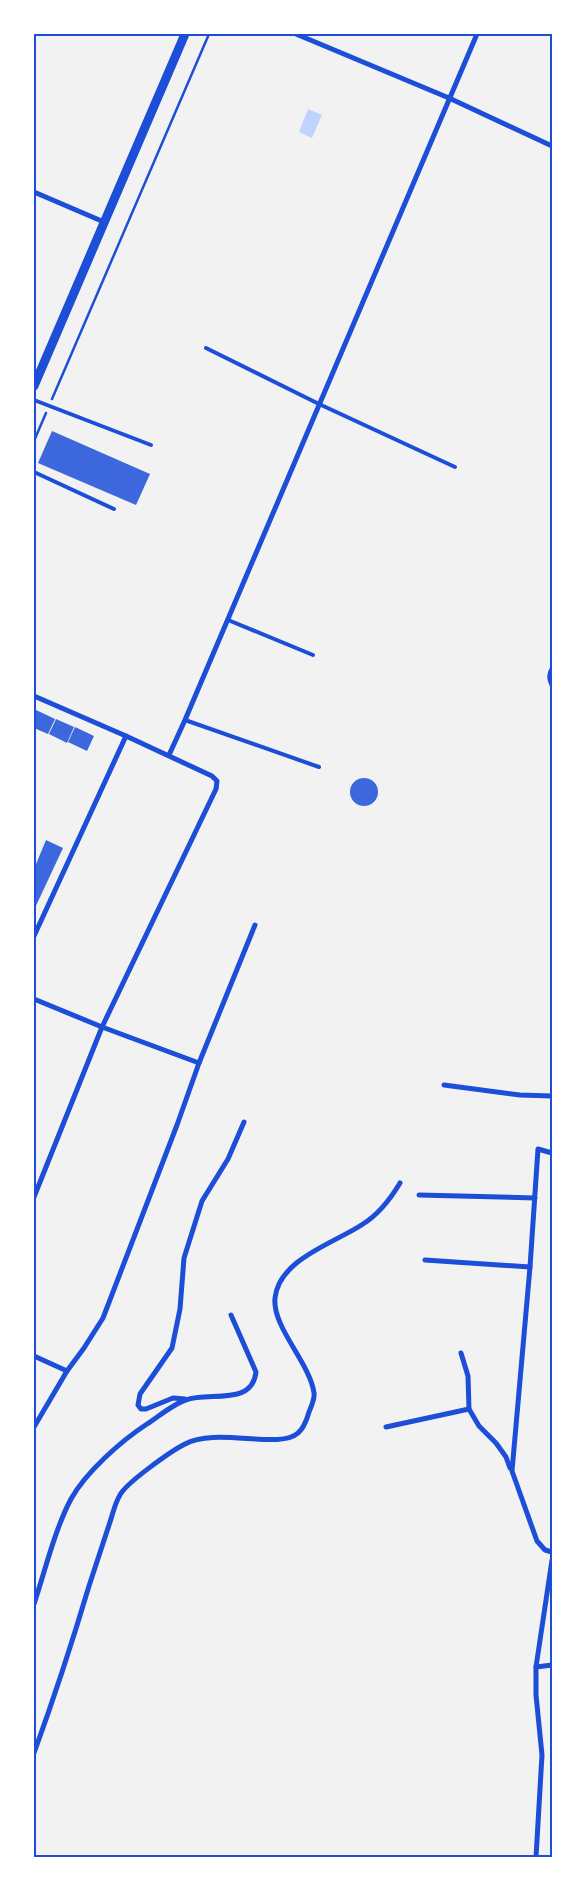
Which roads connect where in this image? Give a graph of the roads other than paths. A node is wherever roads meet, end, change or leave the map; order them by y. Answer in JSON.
{"nodes":[{"id":1,"x":185,"y":34,"type":"edge"},
{"id":2,"x":296,"y":34,"type":"edge"},
{"id":3,"x":477,"y":34,"type":"edge"},
{"id":4,"x":449,"y":98,"type":"junction"},
{"id":5,"x":552,"y":146,"type":"edge"},
{"id":6,"x":34,"y":192,"type":"edge"},
{"id":7,"x":104,"y":222,"type":"junction"},
{"id":8,"x":206,"y":348,"type":"dead end"},
{"id":9,"x":34,"y":386,"type":"edge"},
{"id":10,"x":34,"y":400,"type":"edge"},
{"id":11,"x":319,"y":404,"type":"junction"},
{"id":12,"x":151,"y":445,"type":"dead end"},
{"id":13,"x":455,"y":467,"type":"dead end"},
{"id":14,"x":34,"y":472,"type":"edge"},
{"id":15,"x":114,"y":509,"type":"dead end"},
{"id":16,"x":228,"y":620,"type":"junction"},
{"id":17,"x":313,"y":655,"type":"dead end"},
{"id":18,"x":552,"y":668,"type":"edge"},
{"id":19,"x":551,"y":683,"type":"edge"},
{"id":20,"x":34,"y":696,"type":"edge"},
{"id":21,"x":185,"y":720,"type":"junction"},
{"id":22,"x":126,"y":736,"type":"junction"},
{"id":23,"x":169,"y":755,"type":"junction"},
{"id":24,"x":318,"y":767,"type":"dead end"},
{"id":25,"x":254,"y":925,"type":"dead end"},
{"id":26,"x":34,"y":936,"type":"edge"},
{"id":27,"x":34,"y":998,"type":"edge"},
{"id":28,"x":102,"y":1027,"type":"junction"},
{"id":29,"x":199,"y":1063,"type":"junction"},
{"id":30,"x":444,"y":1085,"type":"dead end"},
{"id":31,"x":552,"y":1096,"type":"edge"},
{"id":32,"x":244,"y":1122,"type":"dead end"},
{"id":33,"x":552,"y":1153,"type":"edge"},
{"id":34,"x":400,"y":1183,"type":"dead end"},
{"id":35,"x":419,"y":1195,"type":"dead end"},
{"id":36,"x":34,"y":1197,"type":"edge"},
{"id":37,"x":535,"y":1198,"type":"junction"},
{"id":38,"x":425,"y":1260,"type":"dead end"},
{"id":39,"x":530,"y":1267,"type":"junction"},
{"id":40,"x":231,"y":1315,"type":"dead end"},
{"id":41,"x":461,"y":1353,"type":"dead end"},
{"id":42,"x":34,"y":1356,"type":"edge"},
{"id":43,"x":67,"y":1371,"type":"junction"},
{"id":44,"x":186,"y":1400,"type":"junction"},
{"id":45,"x":469,"y":1409,"type":"junction"},
{"id":46,"x":34,"y":1427,"type":"edge"},
{"id":47,"x":386,"y":1427,"type":"dead end"},
{"id":48,"x":512,"y":1471,"type":"junction"},
{"id":49,"x":552,"y":1552,"type":"edge"},
{"id":50,"x":552,"y":1560,"type":"edge"},
{"id":51,"x":34,"y":1604,"type":"edge"},
{"id":52,"x":552,"y":1665,"type":"edge"},
{"id":53,"x":536,"y":1667,"type":"junction"},
{"id":54,"x":34,"y":1753,"type":"edge"},
{"id":55,"x":536,"y":1857,"type":"edge"}],
"edges":[{"from":1,"to":7,"type":"street"},
{"from":2,"to":4,"type":"street"},
{"from":3,"to":4,"type":"street"},
{"from":4,"to":5,"type":"street"},
{"from":4,"to":11,"type":"street"},
{"from":6,"to":7,"type":"street"},
{"from":7,"to":9,"type":"street"},
{"from":8,"to":11,"type":"lane"},
{"from":10,"to":12,"type":"lane"},
{"from":11,"to":13,"type":"lane"},
{"from":11,"to":16,"type":"street"},
{"from":14,"to":15,"type":"lane"},
{"from":16,"to":17,"type":"lane"},
{"from":16,"to":21,"type":"street"},
{"from":18,"to":19,"type":"street"},
{"from":20,"to":22,"type":"street"},
{"from":21,"to":23,"type":"street"},
{"from":21,"to":24,"type":"lane"},
{"from":22,"to":23,"type":"street"},
{"from":22,"to":26,"type":"street"},
{"from":23,"to":28,"type":"street"},
{"from":25,"to":29,"type":"street"},
{"from":27,"to":28,"type":"street"},
{"from":28,"to":29,"type":"street"},
{"from":28,"to":36,"type":"street"},
{"from":29,"to":43,"type":"street"},
{"from":30,"to":31,"type":"street"},
{"from":32,"to":44,"type":"street"},
{"from":33,"to":37,"type":"street"},
{"from":34,"to":54,"type":"street"},
{"from":35,"to":37,"type":"street"},
{"from":37,"to":39,"type":"street"},
{"from":38,"to":39,"type":"street"},
{"from":39,"to":48,"type":"street"},
{"from":40,"to":44,"type":"street"},
{"from":41,"to":45,"type":"street"},
{"from":42,"to":43,"type":"street"},
{"from":43,"to":46,"type":"street"},
{"from":44,"to":51,"type":"street"},
{"from":45,"to":47,"type":"street"},
{"from":45,"to":48,"type":"street"},
{"from":48,"to":49,"type":"street"},
{"from":50,"to":53,"type":"street"},
{"from":52,"to":53,"type":"street"},
{"from":53,"to":55,"type":"street"}]}
